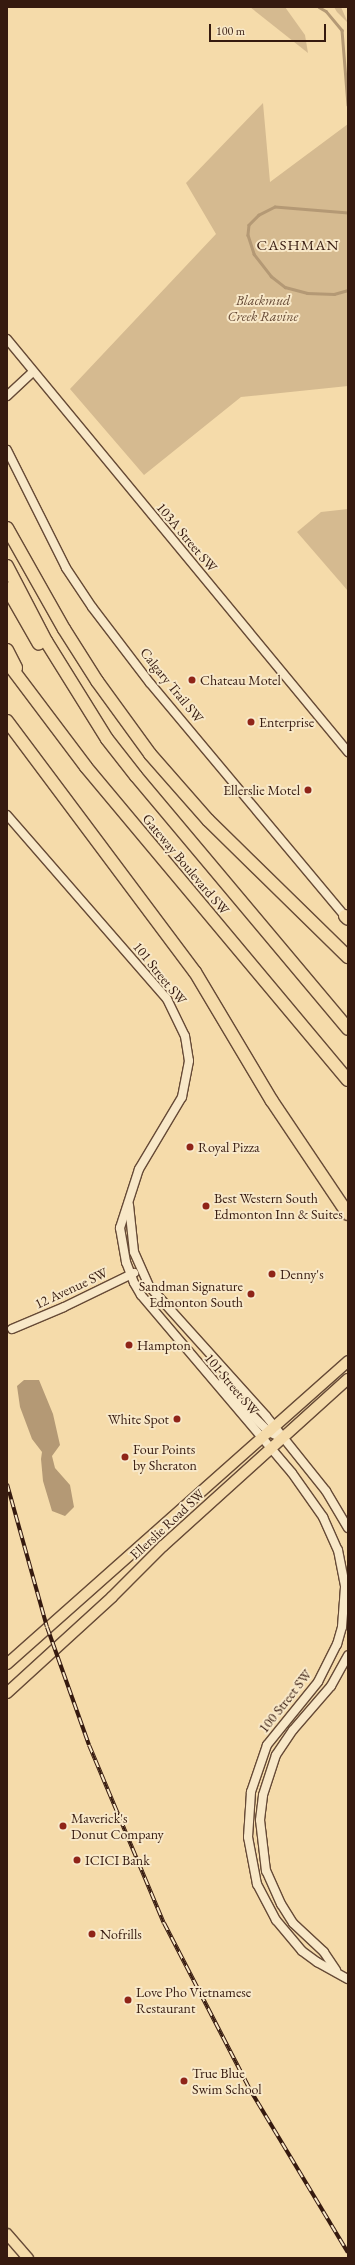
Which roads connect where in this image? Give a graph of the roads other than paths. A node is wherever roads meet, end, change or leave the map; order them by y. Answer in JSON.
{"nodes":[{"id":1,"x":7,"y":339,"type":"edge"},
{"id":2,"x":33,"y":372,"type":"junction"},
{"id":3,"x":7,"y":396,"type":"edge"},
{"id":4,"x":7,"y":450,"type":"edge"},
{"id":5,"x":7,"y":528,"type":"edge"},
{"id":6,"x":7,"y":566,"type":"edge"},
{"id":7,"x":7,"y":588,"type":"edge"},
{"id":8,"x":7,"y":650,"type":"edge"},
{"id":9,"x":7,"y":662,"type":"edge"},
{"id":10,"x":23,"y":684,"type":"junction"},
{"id":11,"x":7,"y":721,"type":"edge"},
{"id":12,"x":107,"y":739,"type":"junction"},
{"id":13,"x":348,"y":752,"type":"edge"},
{"id":14,"x":7,"y":815,"type":"edge"},
{"id":15,"x":347,"y":918,"type":"edge"},
{"id":16,"x":348,"y":957,"type":"edge"},
{"id":17,"x":348,"y":1029,"type":"edge"},
{"id":18,"x":348,"y":1080,"type":"edge"},
{"id":19,"x":128,"y":1198,"type":"junction"},
{"id":20,"x":348,"y":1214,"type":"edge"},
{"id":21,"x":140,"y":1270,"type":"junction"},
{"id":22,"x":130,"y":1275,"type":"junction"},
{"id":23,"x":12,"y":1329,"type":"dead end"},
{"id":24,"x":348,"y":1361,"type":"edge"},
{"id":25,"x":348,"y":1379,"type":"edge"},
{"id":26,"x":268,"y":1432,"type":"junction"},
{"id":27,"x":282,"y":1438,"type":"junction"},
{"id":28,"x":270,"y":1448,"type":"junction"},
{"id":29,"x":348,"y":1528,"type":"edge"},
{"id":30,"x":345,"y":1627,"type":"edge"},
{"id":31,"x":348,"y":1655,"type":"edge"},
{"id":32,"x":7,"y":1664,"type":"edge"},
{"id":33,"x":7,"y":1693,"type":"edge"},
{"id":34,"x":336,"y":1971,"type":"junction"},
{"id":35,"x":348,"y":1979,"type":"edge"},
{"id":36,"x":7,"y":2234,"type":"edge"},
{"id":37,"x":28,"y":2258,"type":"edge"}],
"edges":[{"from":1,"to":2,"type":"street","name":"103A Street SW"},
{"from":2,"to":3,"type":"street"},
{"from":2,"to":13,"type":"street","name":"103A Street SW"},
{"from":4,"to":15,"type":"street","name":"Calgary Trail SW"},
{"from":5,"to":16,"type":"highway"},
{"from":6,"to":12,"type":"highway"},
{"from":7,"to":12,"type":"highway"},
{"from":8,"to":10,"type":"highway"},
{"from":9,"to":10,"type":"highway","name":"Gateway Boulevard SW"},
{"from":10,"to":18,"type":"highway","name":"Gateway Boulevard SW"},
{"from":11,"to":20,"type":"highway"},
{"from":12,"to":17,"type":"highway"},
{"from":14,"to":19,"type":"street","name":"101 Street SW"},
{"from":19,"to":21,"type":"street","name":"101 Street SW"},
{"from":19,"to":22,"type":"street","name":"101 Street SW"},
{"from":21,"to":22,"type":"street","name":"12 Avenue SW"},
{"from":21,"to":26,"type":"street","name":"101 Street SW"},
{"from":22,"to":23,"type":"street","name":"12 Avenue SW"},
{"from":22,"to":26,"type":"street","name":"101 Street SW"},
{"from":24,"to":26,"type":"main road","name":"Ellerslie Road SW"},
{"from":25,"to":27,"type":"main road","name":"Ellerslie Road SW"},
{"from":26,"to":27,"type":"street"},
{"from":26,"to":28,"type":"street","name":"100 Street SW"},
{"from":26,"to":32,"type":"main road","name":"Ellerslie Road SW"},
{"from":27,"to":28,"type":"main road","name":"Ellerslie Road SW"},
{"from":27,"to":29,"type":"street"},
{"from":28,"to":30,"type":"street","name":"100 Street SW"},
{"from":28,"to":33,"type":"main road","name":"Ellerslie Road SW"},
{"from":30,"to":34,"type":"street","name":"100 Street SW"},
{"from":31,"to":34,"type":"street","name":"100 Street SW"},
{"from":34,"to":35,"type":"street","name":"100 Street SW"},
{"from":36,"to":37,"type":"main road"}]}
